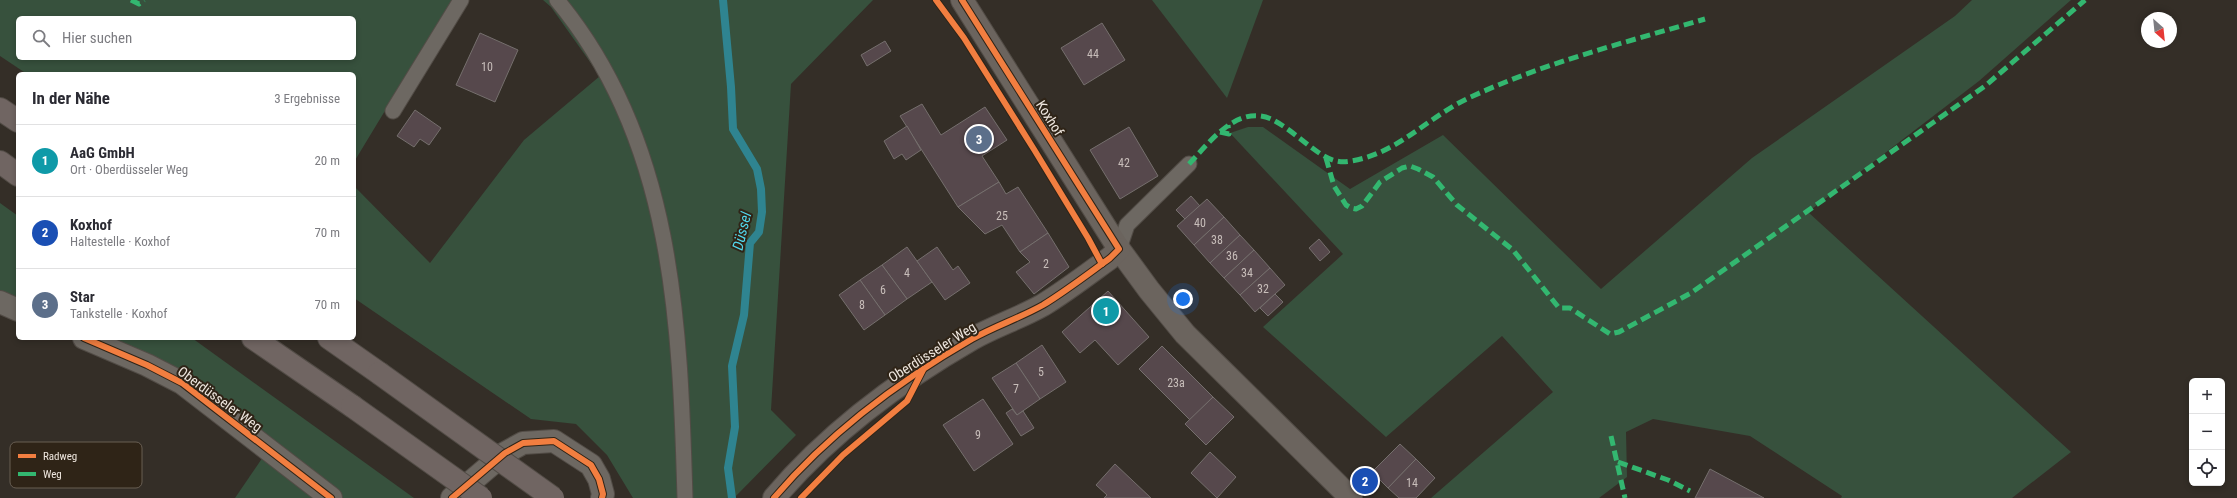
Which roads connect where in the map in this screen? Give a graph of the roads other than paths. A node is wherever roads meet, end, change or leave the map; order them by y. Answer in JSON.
{"nodes":[{"id":1,"x":461,"y":0,"type":"edge"},
{"id":2,"x":557,"y":0,"type":"edge"},
{"id":3,"x":962,"y":0,"type":"edge"},
{"id":4,"x":0,"y":109,"type":"edge"},
{"id":5,"x":393,"y":111,"type":"dead end"},
{"id":6,"x":16,"y":120,"type":"edge"},
{"id":7,"x":0,"y":162,"type":"edge"},
{"id":8,"x":1189,"y":164,"type":"dead end"},
{"id":9,"x":16,"y":174,"type":"edge"},
{"id":10,"x":1119,"y":249,"type":"junction"},
{"id":11,"x":0,"y":302,"type":"edge"},
{"id":12,"x":16,"y":309,"type":"edge"},
{"id":13,"x":89,"y":340,"type":"edge"},
{"id":14,"x":256,"y":340,"type":"edge"},
{"id":15,"x":332,"y":340,"type":"edge"},
{"id":16,"x":331,"y":498,"type":"edge"},
{"id":17,"x":452,"y":498,"type":"edge"},
{"id":18,"x":481,"y":498,"type":"edge"},
{"id":19,"x":553,"y":498,"type":"edge"},
{"id":20,"x":602,"y":498,"type":"edge"},
{"id":21,"x":685,"y":498,"type":"edge"},
{"id":22,"x":774,"y":498,"type":"edge"},
{"id":23,"x":1351,"y":498,"type":"edge"}],
"edges":[{"from":1,"to":5,"type":"lane"},
{"from":2,"to":21,"type":"lane"},
{"from":3,"to":10,"type":"main road","name":"Koxhof"},
{"from":4,"to":6,"type":"highway"},
{"from":7,"to":9,"type":"highway"},
{"from":8,"to":10,"type":"lane"},
{"from":10,"to":22,"type":"main road","name":"Oberdüsseler Weg"},
{"from":10,"to":23,"type":"main road","name":"Koxhof"},
{"from":11,"to":12,"type":"street"},
{"from":13,"to":16,"type":"street","name":"Oberdüsseler Weg"},
{"from":14,"to":18,"type":"highway","bridge":true},
{"from":15,"to":19,"type":"highway","bridge":true},
{"from":17,"to":20,"type":"street"}]}
